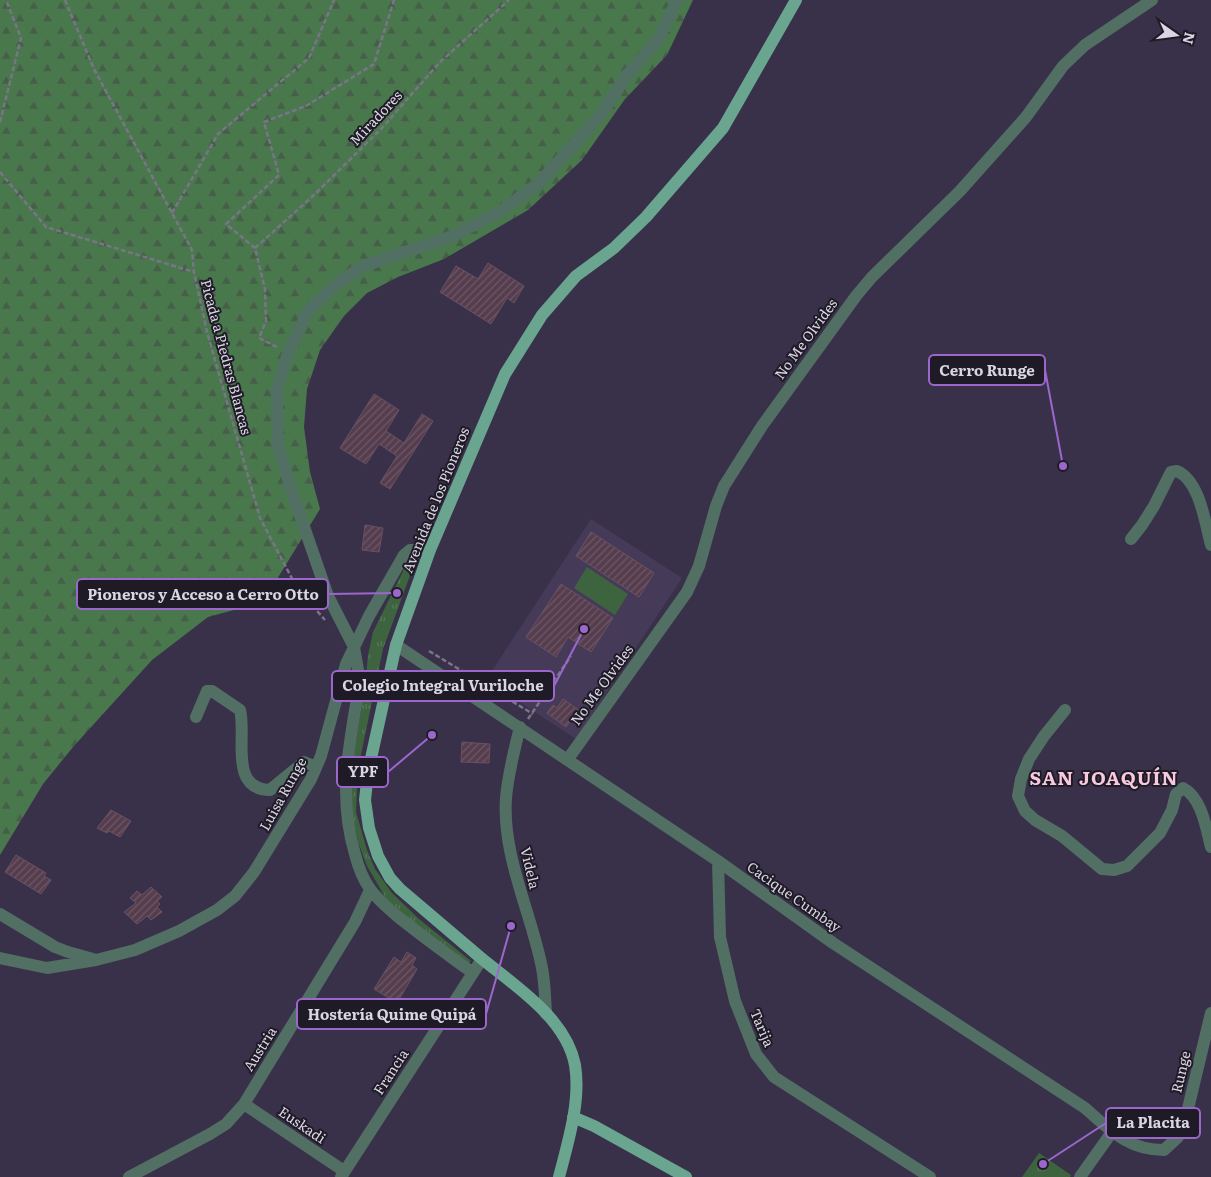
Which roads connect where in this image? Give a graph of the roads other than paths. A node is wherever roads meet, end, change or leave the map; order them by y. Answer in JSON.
{"nodes":[{"id":1,"x":677,"y":0,"type":"edge"},
{"id":2,"x":796,"y":0,"type":"edge"},
{"id":3,"x":1152,"y":0,"type":"edge"},
{"id":4,"x":1131,"y":539,"type":"dead end"},
{"id":5,"x":1211,"y":545,"type":"edge"},
{"id":6,"x":430,"y":550,"type":"junction"},
{"id":7,"x":396,"y":645,"type":"junction"},
{"id":8,"x":354,"y":647,"type":"junction"},
{"id":9,"x":1066,"y":710,"type":"dead end"},
{"id":10,"x":196,"y":717,"type":"dead end"},
{"id":11,"x":520,"y":727,"type":"junction"},
{"id":12,"x":568,"y":759,"type":"junction"},
{"id":13,"x":316,"y":766,"type":"junction"},
{"id":14,"x":1211,"y":847,"type":"edge"},
{"id":15,"x":718,"y":861,"type":"junction"},
{"id":16,"x":370,"y":890,"type":"junction"},
{"id":17,"x":0,"y":914,"type":"edge"},
{"id":18,"x":0,"y":958,"type":"edge"},
{"id":19,"x":482,"y":959,"type":"junction"},
{"id":20,"x":96,"y":960,"type":"junction"},
{"id":21,"x":473,"y":973,"type":"junction"},
{"id":22,"x":1211,"y":1013,"type":"edge"},
{"id":23,"x":546,"y":1014,"type":"junction"},
{"id":24,"x":244,"y":1104,"type":"junction"},
{"id":25,"x":573,"y":1117,"type":"junction"},
{"id":26,"x":1112,"y":1132,"type":"junction"},
{"id":27,"x":1178,"y":1137,"type":"joint"},
{"id":28,"x":342,"y":1174,"type":"edge"},
{"id":29,"x":129,"y":1177,"type":"edge"},
{"id":30,"x":559,"y":1177,"type":"edge"},
{"id":31,"x":686,"y":1177,"type":"edge"},
{"id":32,"x":930,"y":1177,"type":"edge"},
{"id":33,"x":1080,"y":1177,"type":"edge"}],
"edges":[{"from":1,"to":8,"type":"street"},
{"from":2,"to":6,"type":"main road","name":"Avenida de los Pioneros"},
{"from":3,"to":12,"type":"street","name":"No Me Olvides"},
{"from":4,"to":5,"type":"street"},
{"from":6,"to":7,"type":"main road","name":"Avenida de los Pioneros"},
{"from":6,"to":8,"type":"street","name":"Luisa Runge"},
{"from":7,"to":11,"type":"street","name":"Cacique Cumbay"},
{"from":7,"to":19,"type":"main road","name":"Avenida de los Pioneros"},
{"from":8,"to":13,"type":"street","name":"Luisa Runge"},
{"from":8,"to":16,"type":"street"},
{"from":9,"to":14,"type":"street"},
{"from":10,"to":13,"type":"street"},
{"from":11,"to":12,"type":"street","name":"Cacique Cumbay"},
{"from":11,"to":23,"type":"street","name":"Videla"},
{"from":12,"to":15,"type":"street","name":"Cacique Cumbay"},
{"from":13,"to":20,"type":"street","name":"Luisa Runge"},
{"from":15,"to":26,"type":"street","name":"Cacique Cumbay"},
{"from":15,"to":32,"type":"street","name":"Tarija"},
{"from":16,"to":21,"type":"street"},
{"from":16,"to":24,"type":"street","name":"Austria"},
{"from":17,"to":20,"type":"street"},
{"from":18,"to":20,"type":"street","name":"Luisa Runge"},
{"from":19,"to":21,"type":"street","name":"Francia"},
{"from":19,"to":23,"type":"main road","name":"Avenida de los Pioneros"},
{"from":21,"to":28,"type":"street","name":"Francia"},
{"from":22,"to":27,"type":"street","name":"Runge"},
{"from":23,"to":25,"type":"main road","name":"Avenida de los Pioneros"},
{"from":24,"to":28,"type":"street","name":"Euskadi"},
{"from":24,"to":29,"type":"street","name":"Austria"},
{"from":25,"to":30,"type":"main road","name":"Avenida de los Pioneros"},
{"from":25,"to":31,"type":"main road"},
{"from":26,"to":27,"type":"street","name":"Cacique Cumbay"},
{"from":26,"to":33,"type":"street"}]}
